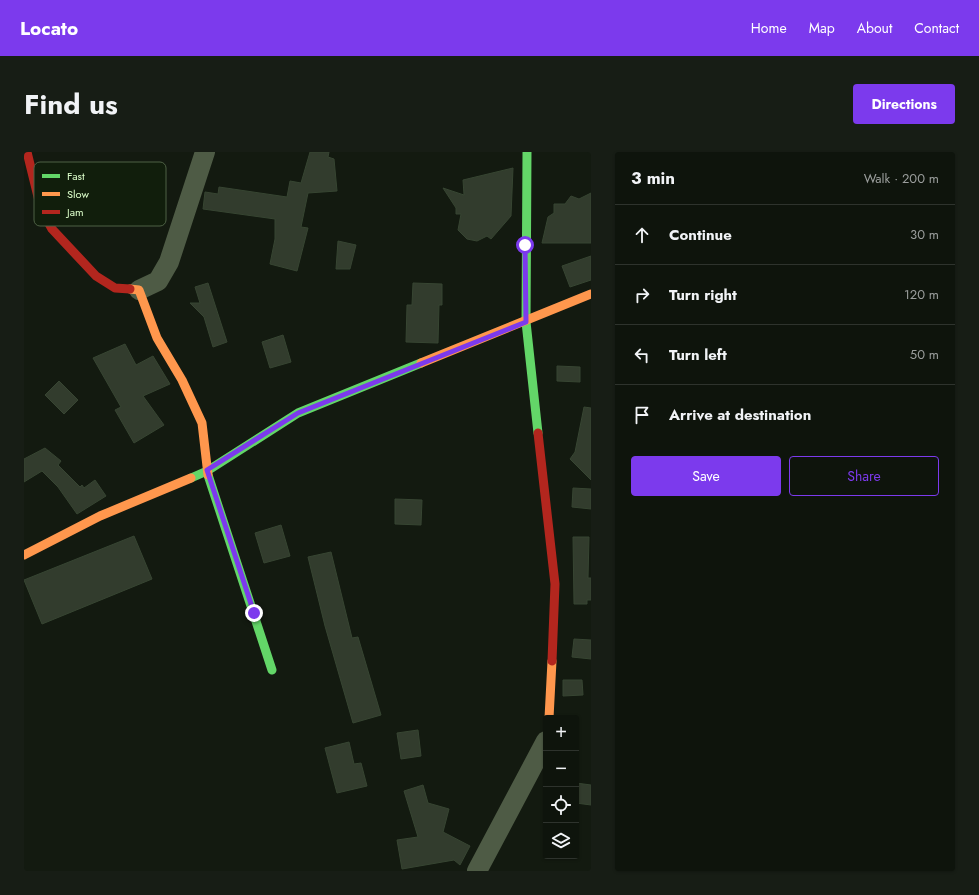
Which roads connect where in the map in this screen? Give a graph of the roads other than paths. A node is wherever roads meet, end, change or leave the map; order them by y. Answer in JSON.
{"nodes":[{"id":1,"x":27,"y":152,"type":"edge"},
{"id":2,"x":205,"y":152,"type":"edge"},
{"id":3,"x":527,"y":152,"type":"edge"},
{"id":4,"x":34,"y":180,"type":"edge"},
{"id":5,"x":50,"y":226,"type":"edge"},
{"id":6,"x":139,"y":290,"type":"junction"},
{"id":7,"x":591,"y":294,"type":"edge"},
{"id":8,"x":526,"y":322,"type":"junction"},
{"id":9,"x":207,"y":470,"type":"junction"},
{"id":10,"x":24,"y":555,"type":"edge"},
{"id":11,"x":272,"y":670,"type":"dead end"},
{"id":12,"x":549,"y":715,"type":"edge"},
{"id":13,"x":543,"y":747,"type":"edge"},
{"id":14,"x":477,"y":871,"type":"edge"}],
"edges":[{"from":1,"to":4,"type":"street"},
{"from":2,"to":6,"type":"street"},
{"from":3,"to":8,"type":"street"},
{"from":5,"to":6,"type":"street"},
{"from":6,"to":9,"type":"street"},
{"from":7,"to":8,"type":"street"},
{"from":8,"to":9,"type":"street"},
{"from":8,"to":12,"type":"street"},
{"from":9,"to":10,"type":"street"},
{"from":9,"to":11,"type":"street"},
{"from":13,"to":14,"type":"street"}]}
